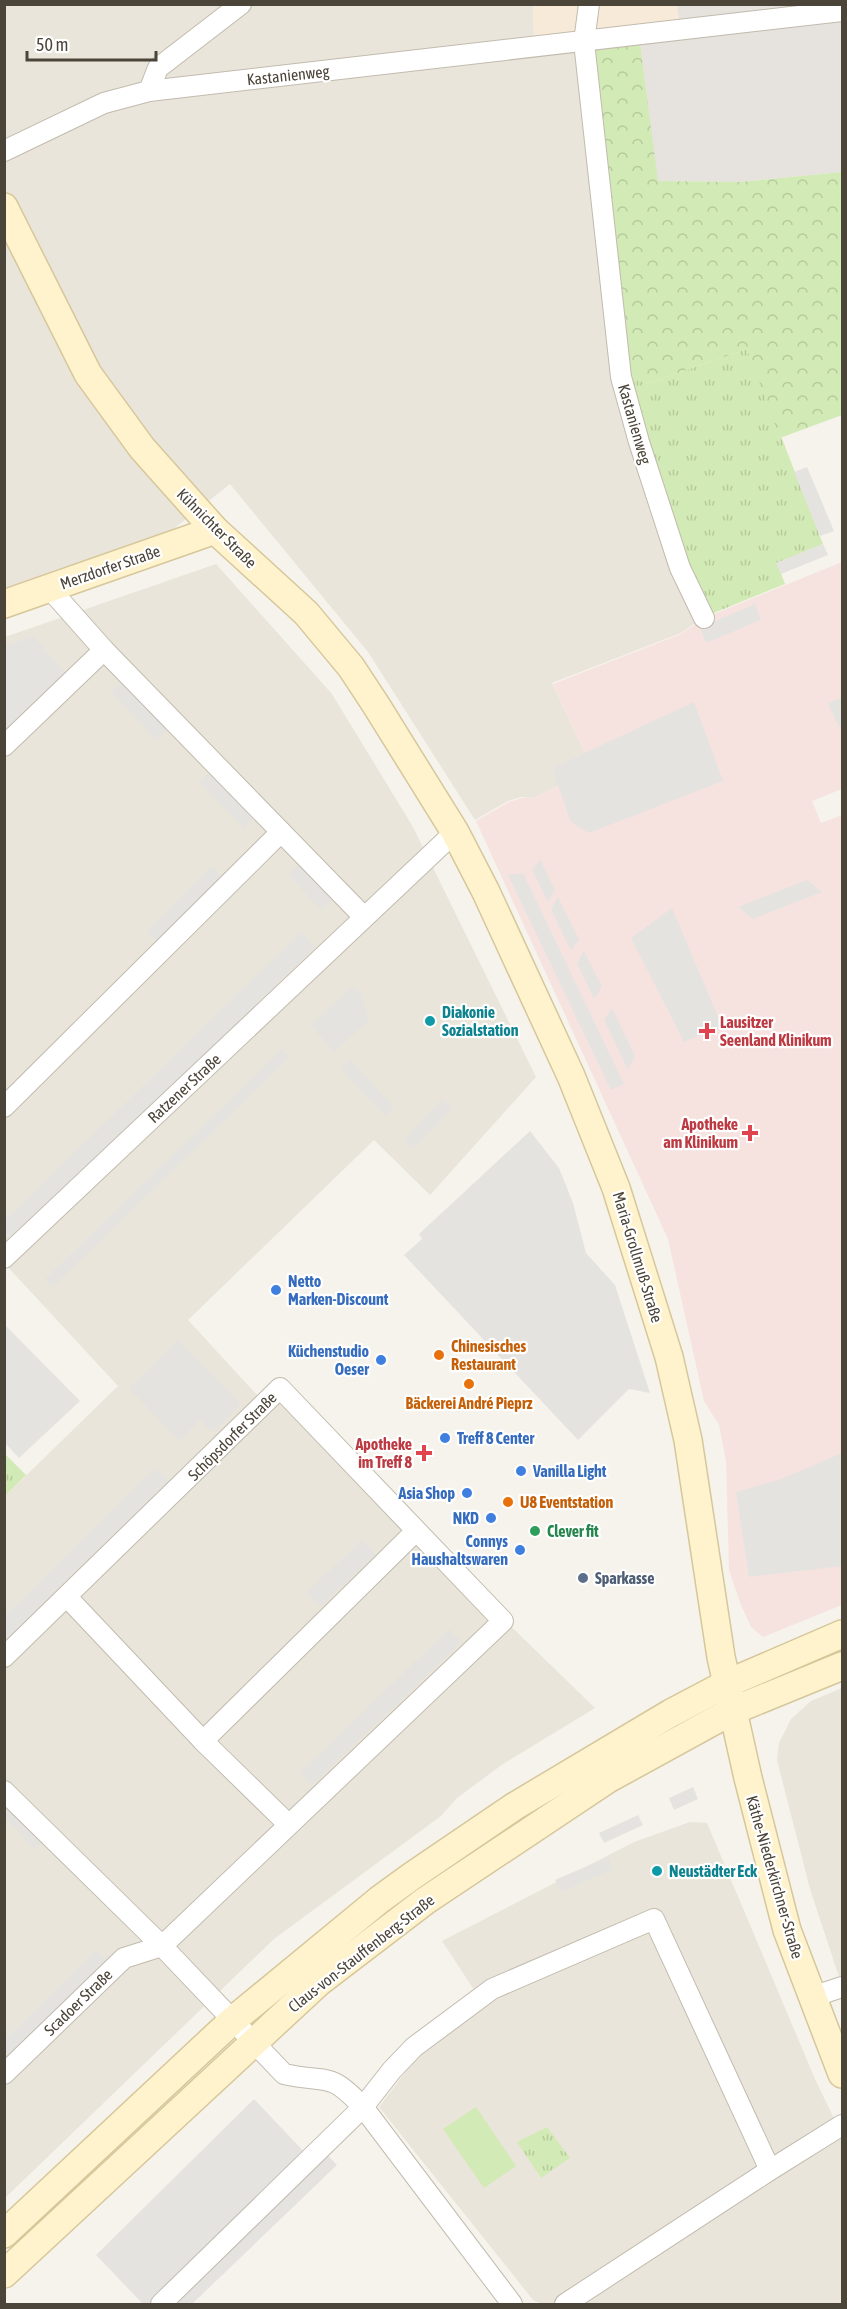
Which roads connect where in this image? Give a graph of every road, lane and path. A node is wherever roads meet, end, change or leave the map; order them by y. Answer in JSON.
{"nodes":[{"id":1,"x":241,"y":4,"type":"edge"},
{"id":2,"x":589,"y":4,"type":"edge"},
{"id":3,"x":843,"y":11,"type":"edge"},
{"id":4,"x":584,"y":42,"type":"junction"},
{"id":5,"x":149,"y":91,"type":"junction"},
{"id":6,"x":4,"y":151,"type":"edge"},
{"id":7,"x":4,"y":207,"type":"edge"},
{"id":8,"x":215,"y":530,"type":"junction"},
{"id":9,"x":49,"y":588,"type":"junction"},
{"id":10,"x":4,"y":604,"type":"edge"},
{"id":11,"x":704,"y":618,"type":"dead end"},
{"id":12,"x":104,"y":650,"type":"junction"},
{"id":13,"x":4,"y":746,"type":"edge"},
{"id":14,"x":281,"y":832,"type":"junction"},
{"id":15,"x":454,"y":832,"type":"junction"},
{"id":16,"x":364,"y":917,"type":"junction"},
{"id":17,"x":4,"y":1107,"type":"edge"},
{"id":18,"x":4,"y":1258,"type":"edge"},
{"id":19,"x":416,"y":1531,"type":"junction"},
{"id":20,"x":67,"y":1596,"type":"junction"},
{"id":21,"x":843,"y":1634,"type":"edge"},
{"id":22,"x":4,"y":1657,"type":"edge"},
{"id":23,"x":843,"y":1666,"type":"edge"},
{"id":24,"x":726,"y":1684,"type":"junction"},
{"id":25,"x":732,"y":1711,"type":"junction"},
{"id":26,"x":203,"y":1741,"type":"junction"},
{"id":27,"x":4,"y":1791,"type":"edge"},
{"id":28,"x":288,"y":1824,"type":"junction"},
{"id":29,"x":162,"y":1946,"type":"junction"},
{"id":30,"x":843,"y":1987,"type":"edge"},
{"id":31,"x":812,"y":1997,"type":"junction"},
{"id":32,"x":232,"y":2021,"type":"junction"},
{"id":33,"x":251,"y":2042,"type":"junction"},
{"id":34,"x":4,"y":2074,"type":"edge"},
{"id":35,"x":843,"y":2074,"type":"edge"},
{"id":36,"x":363,"y":2107,"type":"junction"},
{"id":37,"x":843,"y":2125,"type":"edge"},
{"id":38,"x":770,"y":2170,"type":"junction"},
{"id":39,"x":4,"y":2234,"type":"edge"},
{"id":40,"x":4,"y":2274,"type":"edge"},
{"id":41,"x":161,"y":2304,"type":"edge"},
{"id":42,"x":512,"y":2304,"type":"edge"},
{"id":43,"x":565,"y":2304,"type":"edge"}],
"edges":[{"from":1,"to":5,"type":"street"},
{"from":2,"to":4,"type":"street"},
{"from":3,"to":4,"type":"street","name":"Kastanienweg"},
{"from":4,"to":5,"type":"street","name":"Kastanienweg"},
{"from":4,"to":11,"type":"street","name":"Kastanienweg"},
{"from":5,"to":6,"type":"street","name":"Kastanienweg"},
{"from":7,"to":8,"type":"street","name":"Kühnichter Straße"},
{"from":8,"to":9,"type":"street","name":"Merzdorfer Straße"},
{"from":8,"to":15,"type":"street","name":"Kühnichter Straße"},
{"from":9,"to":10,"type":"street","name":"Merzdorfer Straße"},
{"from":9,"to":12,"type":"street"},
{"from":12,"to":13,"type":"street"},
{"from":12,"to":14,"type":"street"},
{"from":14,"to":16,"type":"street"},
{"from":14,"to":17,"type":"street"},
{"from":15,"to":16,"type":"street","name":"Ratzener Straße"},
{"from":15,"to":24,"type":"street","name":"Maria-Grollmuß-Straße"},
{"from":16,"to":18,"type":"street","name":"Ratzener Straße"},
{"from":19,"to":20,"type":"street","name":"Schöpsdorfer Straße"},
{"from":19,"to":26,"type":"street"},
{"from":19,"to":28,"type":"street","name":"Schöpsdorfer Straße"},
{"from":20,"to":22,"type":"street","name":"Schöpsdorfer Straße"},
{"from":20,"to":26,"type":"street"},
{"from":21,"to":24,"type":"street","name":"Claus-von-Stauffenberg-Straße"},
{"from":23,"to":25,"type":"street","name":"Claus-von-Stauffenberg-Straße"},
{"from":24,"to":25,"type":"street","name":"Maria-Grollmuß-Straße"},
{"from":24,"to":32,"type":"street","name":"Claus-von-Stauffenberg-Straße"},
{"from":25,"to":31,"type":"street","name":"Käthe-Niederkirchner-Straße"},
{"from":25,"to":33,"type":"street","name":"Claus-von-Stauffenberg-Straße"},
{"from":26,"to":28,"type":"street"},
{"from":27,"to":29,"type":"street"},
{"from":28,"to":29,"type":"street","name":"Schöpsdorfer Straße"},
{"from":29,"to":32,"type":"street"},
{"from":29,"to":34,"type":"street","name":"Scadoer Straße"},
{"from":30,"to":31,"type":"street"},
{"from":31,"to":35,"type":"street","name":"Käthe-Niederkirchner-Straße"},
{"from":32,"to":33,"type":"street"},
{"from":32,"to":39,"type":"street","name":"Claus-von-Stauffenberg-Straße"},
{"from":33,"to":36,"type":"street"},
{"from":33,"to":40,"type":"street","name":"Claus-von-Stauffenberg-Straße"},
{"from":36,"to":38,"type":"street"},
{"from":36,"to":41,"type":"street"},
{"from":36,"to":42,"type":"street"},
{"from":37,"to":38,"type":"street"},
{"from":38,"to":43,"type":"street"}]}
